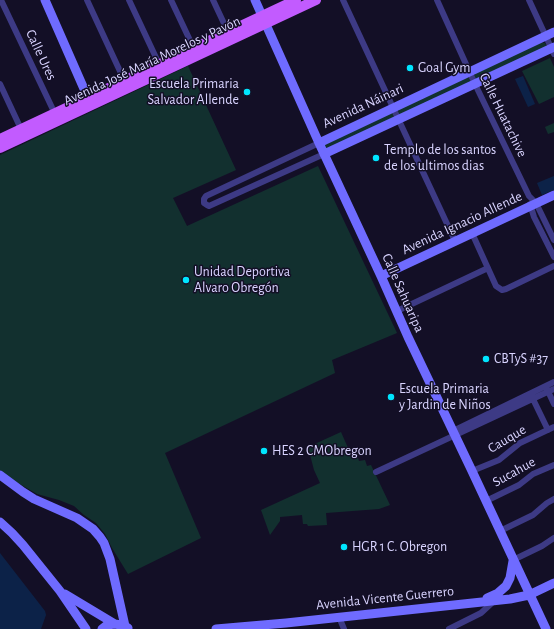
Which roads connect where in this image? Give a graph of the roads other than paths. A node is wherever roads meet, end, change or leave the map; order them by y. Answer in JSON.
{"nodes":[{"id":1,"x":1,"y":0,"type":"edge"},
{"id":2,"x":45,"y":0,"type":"edge"},
{"id":3,"x":87,"y":0,"type":"edge"},
{"id":4,"x":128,"y":0,"type":"edge"},
{"id":5,"x":171,"y":0,"type":"edge"},
{"id":6,"x":213,"y":0,"type":"edge"},
{"id":7,"x":255,"y":0,"type":"edge"},
{"id":8,"x":296,"y":0,"type":"edge"},
{"id":9,"x":316,"y":0,"type":"edge"},
{"id":10,"x":343,"y":0,"type":"edge"},
{"id":11,"x":437,"y":0,"type":"edge"},
{"id":12,"x":529,"y":0,"type":"edge"},
{"id":13,"x":264,"y":20,"type":"junction"},
{"id":14,"x":228,"y":32,"type":"junction"},
{"id":15,"x":550,"y":34,"type":"edge"},
{"id":16,"x":553,"y":50,"type":"edge"},
{"id":17,"x":196,"y":52,"type":"junction"},
{"id":18,"x":159,"y":64,"type":"junction"},
{"id":19,"x":469,"y":72,"type":"junction"},
{"id":20,"x":0,"y":84,"type":"edge"},
{"id":21,"x":126,"y":84,"type":"junction"},
{"id":22,"x":475,"y":84,"type":"junction"},
{"id":23,"x":88,"y":98,"type":"junction"},
{"id":24,"x":393,"y":108,"type":"junction"},
{"id":25,"x":57,"y":117,"type":"junction"},
{"id":26,"x":399,"y":120,"type":"junction"},
{"id":27,"x":21,"y":129,"type":"junction"},
{"id":28,"x":0,"y":139,"type":"edge"},
{"id":29,"x":319,"y":143,"type":"junction"},
{"id":30,"x":0,"y":148,"type":"edge"},
{"id":31,"x":324,"y":154,"type":"junction"},
{"id":32,"x":554,"y":195,"type":"edge"},
{"id":33,"x":533,"y":205,"type":"junction"},
{"id":34,"x":472,"y":234,"type":"junction"},
{"id":35,"x":554,"y":238,"type":"edge"},
{"id":36,"x":455,"y":241,"type":"junction"},
{"id":37,"x":546,"y":241,"type":"junction"},
{"id":38,"x":554,"y":258,"type":"edge"},
{"id":39,"x":554,"y":266,"type":"edge"},
{"id":40,"x":488,"y":268,"type":"junction"},
{"id":41,"x":381,"y":276,"type":"junction"},
{"id":42,"x":397,"y":311,"type":"junction"},
{"id":43,"x":554,"y":382,"type":"edge"},
{"id":44,"x":549,"y":389,"type":"edge"},
{"id":45,"x":531,"y":396,"type":"junction"},
{"id":46,"x":554,"y":404,"type":"edge"},
{"id":47,"x":551,"y":429,"type":"edge"},
{"id":48,"x":454,"y":433,"type":"junction"},
{"id":49,"x":554,"y":465,"type":"edge"},
{"id":50,"x":376,"y":472,"type":"dead end"},
{"id":51,"x":472,"y":472,"type":"junction"},
{"id":52,"x":0,"y":475,"type":"edge"},
{"id":53,"x":554,"y":499,"type":"edge"},
{"id":54,"x":486,"y":501,"type":"junction"},
{"id":55,"x":0,"y":522,"type":"edge"},
{"id":56,"x":500,"y":531,"type":"junction"},
{"id":57,"x":554,"y":538,"type":"edge"},
{"id":58,"x":513,"y":560,"type":"junction"},
{"id":59,"x":554,"y":583,"type":"edge"},
{"id":60,"x":60,"y":591,"type":"junction"},
{"id":61,"x":529,"y":595,"type":"junction"},
{"id":62,"x":494,"y":600,"type":"junction"},
{"id":63,"x":474,"y":602,"type":"junction"},
{"id":64,"x":339,"y":617,"type":"junction"},
{"id":65,"x":115,"y":624,"type":"junction"},
{"id":66,"x":127,"y":627,"type":"edge"},
{"id":67,"x":86,"y":629,"type":"edge"},
{"id":68,"x":102,"y":629,"type":"edge"},
{"id":69,"x":216,"y":629,"type":"edge"},
{"id":70,"x":344,"y":629,"type":"edge"},
{"id":71,"x":449,"y":629,"type":"edge"},
{"id":72,"x":546,"y":629,"type":"edge"}],
"edges":[{"from":1,"to":25,"type":"street","name":"Calle Ures"},
{"from":2,"to":23,"type":"main road"},
{"from":3,"to":21,"type":"street"},
{"from":4,"to":18,"type":"street"},
{"from":5,"to":17,"type":"street"},
{"from":6,"to":14,"type":"street"},
{"from":7,"to":13,"type":"main road","name":"Calle Sahuaripa"},
{"from":8,"to":13,"type":"main road","name":"Avenida José María Morelos y Pavón"},
{"from":9,"to":13,"type":"main road","name":"Avenida José María Morelos y Pavón"},
{"from":10,"to":24,"type":"street"},
{"from":11,"to":19,"type":"street","name":"Calle Huatachive"},
{"from":12,"to":15,"type":"street"},
{"from":13,"to":14,"type":"main road","name":"Avenida José María Morelos y Pavón"},
{"from":13,"to":17,"type":"main road","name":"Avenida José María Morelos y Pavón"},
{"from":13,"to":29,"type":"main road","name":"Calle Sahuaripa"},
{"from":14,"to":17,"type":"main road","name":"Avenida José María Morelos y Pavón"},
{"from":15,"to":16,"type":"street"},
{"from":15,"to":19,"type":"main road","name":"Avenida Náinari"},
{"from":16,"to":22,"type":"main road","name":"Avenida Náinari"},
{"from":17,"to":18,"type":"main road","name":"Avenida José María Morelos y Pavón"},
{"from":17,"to":21,"type":"main road","name":"Avenida José María Morelos y Pavón"},
{"from":18,"to":21,"type":"main road","name":"Avenida José María Morelos y Pavón"},
{"from":19,"to":22,"type":"street","name":"Calle Huatachive"},
{"from":19,"to":24,"type":"main road","name":"Avenida Náinari"},
{"from":20,"to":27,"type":"street"},
{"from":21,"to":23,"type":"main road","name":"Avenida José María Morelos y Pavón"},
{"from":21,"to":25,"type":"main road","name":"Avenida José María Morelos y Pavón"},
{"from":22,"to":26,"type":"main road","name":"Avenida Náinari"},
{"from":22,"to":33,"type":"street","name":"Calle Huatachive"},
{"from":23,"to":25,"type":"main road","name":"Avenida José María Morelos y Pavón"},
{"from":24,"to":26,"type":"street"},
{"from":24,"to":29,"type":"main road","name":"Avenida Náinari"},
{"from":25,"to":27,"type":"main road","name":"Avenida José María Morelos y Pavón"},
{"from":25,"to":30,"type":"main road","name":"Avenida José María Morelos y Pavón"},
{"from":26,"to":31,"type":"main road","name":"Avenida Náinari"},
{"from":26,"to":36,"type":"street"},
{"from":27,"to":28,"type":"main road","name":"Avenida José María Morelos y Pavón"},
{"from":29,"to":31,"type":"main road","name":"Calle Sahuaripa"},
{"from":29,"to":31,"type":"street","name":"Avenida Náinari"},
{"from":31,"to":41,"type":"main road","name":"Calle Sahuaripa"},
{"from":32,"to":33,"type":"main road","name":"Avenida Ignacio Allende"},
{"from":33,"to":34,"type":"main road","name":"Avenida Ignacio Allende"},
{"from":33,"to":35,"type":"street","name":"Calle Huatachive"},
{"from":33,"to":37,"type":"street","name":"Calle Huatachive"},
{"from":34,"to":36,"type":"main road","name":"Avenida Ignacio Allende"},
{"from":34,"to":40,"type":"street"},
{"from":35,"to":37,"type":"street"},
{"from":36,"to":41,"type":"main road","name":"Avenida Ignacio Allende"},
{"from":37,"to":38,"type":"street","name":"Calle Huatachive"},
{"from":39,"to":40,"type":"street"},
{"from":40,"to":42,"type":"street"},
{"from":41,"to":42,"type":"main road","name":"Calle Sahuaripa"},
{"from":42,"to":48,"type":"main road","name":"Calle Sahuaripa"},
{"from":43,"to":44,"type":"street"},
{"from":44,"to":45,"type":"street"},
{"from":44,"to":46,"type":"street"},
{"from":45,"to":47,"type":"street"},
{"from":45,"to":48,"type":"street"},
{"from":47,"to":51,"type":"street","name":"Cauque"},
{"from":48,"to":50,"type":"street"},
{"from":48,"to":51,"type":"main road","name":"Calle Sahuaripa"},
{"from":49,"to":54,"type":"street","name":"Sucahue"},
{"from":51,"to":54,"type":"main road","name":"Calle Sahuaripa"},
{"from":52,"to":66,"type":"main road"},
{"from":53,"to":56,"type":"street"},
{"from":54,"to":56,"type":"main road","name":"Calle Sahuaripa"},
{"from":55,"to":60,"type":"main road"},
{"from":56,"to":58,"type":"main road","name":"Calle Sahuaripa"},
{"from":57,"to":58,"type":"street"},
{"from":58,"to":61,"type":"main road","name":"Calle Sahuaripa"},
{"from":58,"to":63,"type":"main road"},
{"from":59,"to":61,"type":"main road","name":"Avenida Vicente Guerrero"},
{"from":60,"to":65,"type":"main road"},
{"from":60,"to":67,"type":"main road"},
{"from":61,"to":62,"type":"main road","name":"Avenida Vicente Guerrero"},
{"from":61,"to":72,"type":"main road","name":"Calle Sahuaripa"},
{"from":62,"to":63,"type":"main road","name":"Avenida Vicente Guerrero"},
{"from":62,"to":71,"type":"street"},
{"from":63,"to":64,"type":"main road","name":"Avenida Vicente Guerrero"},
{"from":64,"to":69,"type":"main road","name":"Avenida Vicente Guerrero"},
{"from":64,"to":70,"type":"street"},
{"from":65,"to":66,"type":"main road"},
{"from":65,"to":68,"type":"main road"}]}
